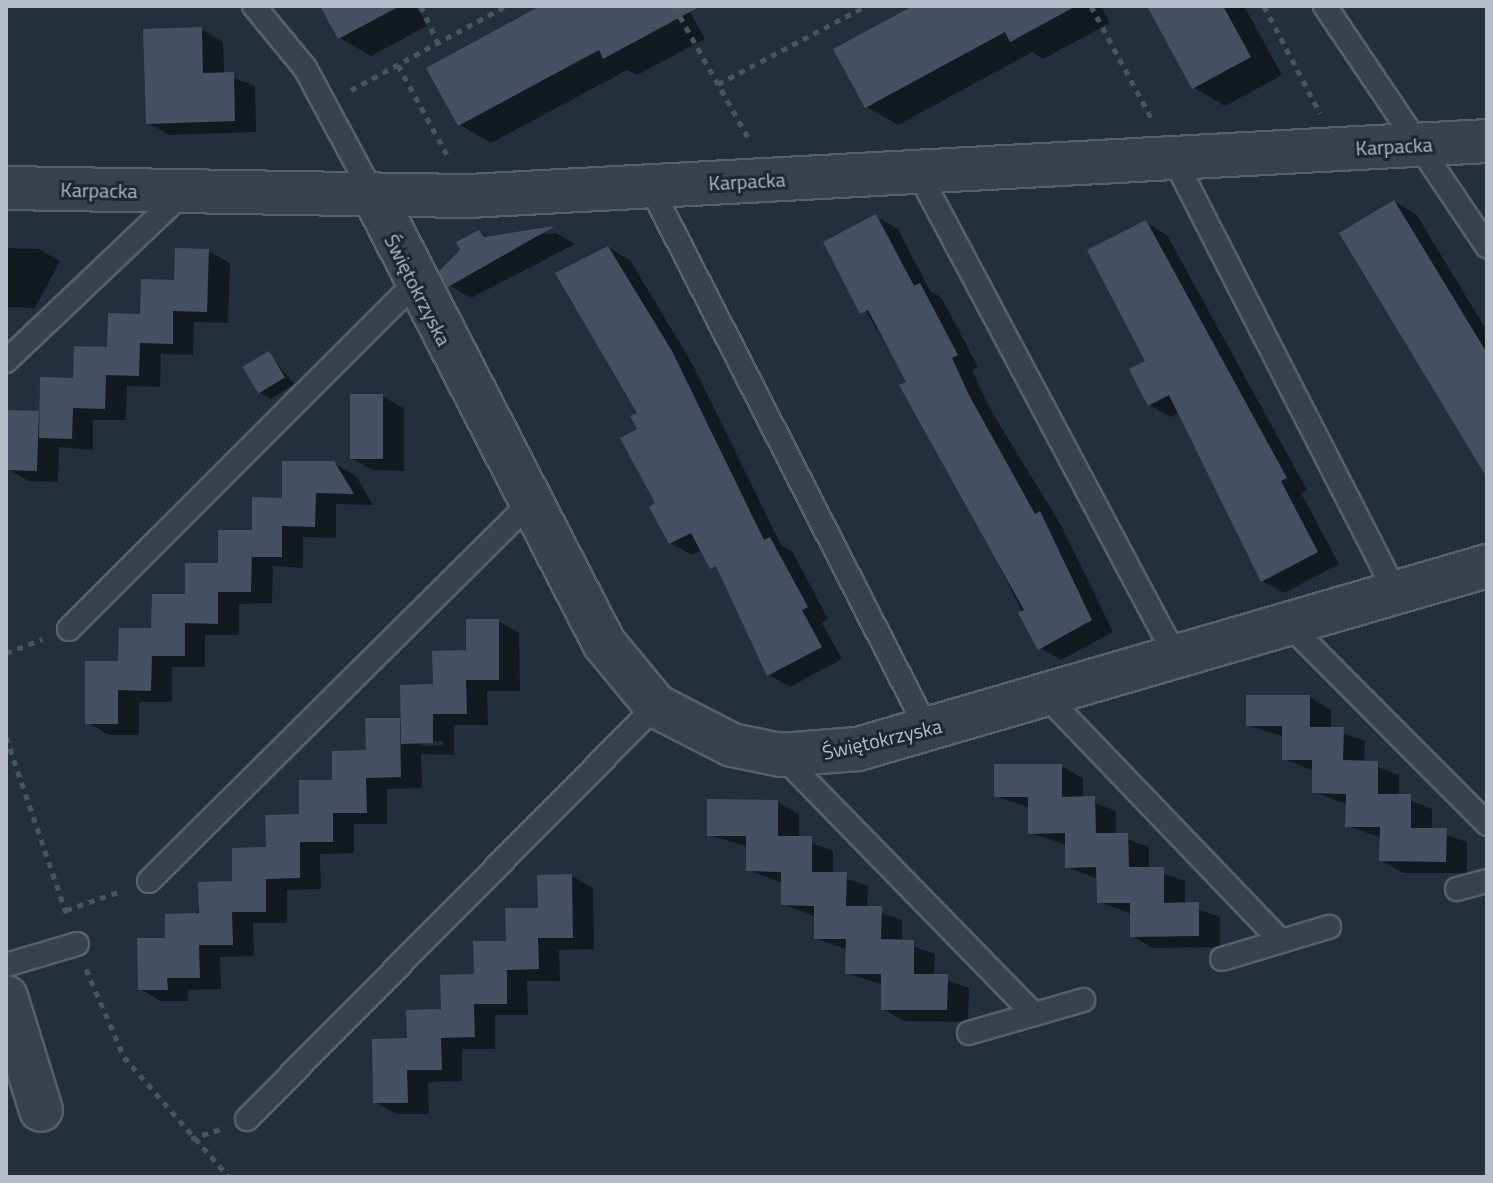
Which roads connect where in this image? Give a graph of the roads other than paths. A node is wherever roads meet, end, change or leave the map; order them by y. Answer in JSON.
{"nodes":[{"id":1,"x":254,"y":6,"type":"edge"},
{"id":2,"x":1325,"y":6,"type":"edge"},
{"id":3,"x":1487,"y":141,"type":"edge"},
{"id":4,"x":1425,"y":144,"type":"junction"},
{"id":5,"x":1173,"y":157,"type":"junction"},
{"id":6,"x":918,"y":172,"type":"junction"},
{"id":7,"x":650,"y":186,"type":"junction"},
{"id":8,"x":6,"y":188,"type":"edge"},
{"id":9,"x":183,"y":192,"type":"junction"},
{"id":10,"x":375,"y":198,"type":"junction"},
{"id":11,"x":1487,"y":246,"type":"edge"},
{"id":12,"x":414,"y":284,"type":"junction"},
{"id":13,"x":6,"y":361,"type":"edge"},
{"id":14,"x":530,"y":503,"type":"junction"},
{"id":15,"x":1487,"y":566,"type":"edge"},
{"id":16,"x":1396,"y":593,"type":"junction"},
{"id":17,"x":1288,"y":624,"type":"junction"},
{"id":18,"x":69,"y":629,"type":"road end"},
{"id":19,"x":1176,"y":657,"type":"junction"},
{"id":20,"x":1045,"y":695,"type":"junction"},
{"id":21,"x":656,"y":706,"type":"junction"},
{"id":22,"x":927,"y":729,"type":"junction"},
{"id":23,"x":781,"y":755,"type":"junction"},
{"id":24,"x":1487,"y":824,"type":"edge"},
{"id":25,"x":149,"y":881,"type":"road end"},
{"id":26,"x":1487,"y":881,"type":"edge"},
{"id":27,"x":1457,"y":889,"type":"dead end"},
{"id":28,"x":1329,"y":927,"type":"dead end"},
{"id":29,"x":1281,"y":941,"type":"junction"},
{"id":30,"x":77,"y":944,"type":"dead end"},
{"id":31,"x":1222,"y":959,"type":"dead end"},
{"id":32,"x":6,"y":965,"type":"edge"},
{"id":33,"x":6,"y":997,"type":"edge"},
{"id":34,"x":1083,"y":1000,"type":"dead end"},
{"id":35,"x":1034,"y":1014,"type":"junction"},
{"id":36,"x":969,"y":1033,"type":"dead end"},
{"id":37,"x":41,"y":1110,"type":"dead end"},
{"id":38,"x":247,"y":1119,"type":"dead end"}],
"edges":[{"from":1,"to":10,"type":"lane"},
{"from":2,"to":4,"type":"lane"},
{"from":3,"to":4,"type":"street","name":"Karpacka"},
{"from":4,"to":5,"type":"street","name":"Karpacka"},
{"from":4,"to":11,"type":"lane"},
{"from":5,"to":6,"type":"street","name":"Karpacka"},
{"from":5,"to":16,"type":"lane"},
{"from":6,"to":7,"type":"street","name":"Karpacka"},
{"from":6,"to":19,"type":"lane"},
{"from":7,"to":10,"type":"street","name":"Karpacka"},
{"from":7,"to":22,"type":"lane"},
{"from":8,"to":9,"type":"street","name":"Karpacka"},
{"from":9,"to":10,"type":"street","name":"Karpacka"},
{"from":9,"to":13,"type":"lane"},
{"from":10,"to":12,"type":"street","name":"Świętokrzyska"},
{"from":12,"to":14,"type":"street","name":"Świętokrzyska"},
{"from":12,"to":18,"type":"lane"},
{"from":14,"to":21,"type":"street","name":"Świętokrzyska"},
{"from":14,"to":25,"type":"lane"},
{"from":15,"to":16,"type":"street","name":"Świętokrzyska"},
{"from":16,"to":17,"type":"street","name":"Świętokrzyska"},
{"from":17,"to":19,"type":"street","name":"Świętokrzyska"},
{"from":17,"to":24,"type":"lane"},
{"from":19,"to":20,"type":"street","name":"Świętokrzyska"},
{"from":20,"to":22,"type":"street","name":"Świętokrzyska"},
{"from":20,"to":29,"type":"lane"},
{"from":21,"to":23,"type":"street","name":"Świętokrzyska"},
{"from":21,"to":38,"type":"lane"},
{"from":22,"to":23,"type":"street","name":"Świętokrzyska"},
{"from":23,"to":35,"type":"lane"},
{"from":26,"to":27,"type":"lane"},
{"from":28,"to":29,"type":"lane"},
{"from":29,"to":31,"type":"lane"},
{"from":30,"to":32,"type":"lane"},
{"from":33,"to":37,"type":"street"},
{"from":34,"to":35,"type":"lane"},
{"from":35,"to":36,"type":"lane"}]}
